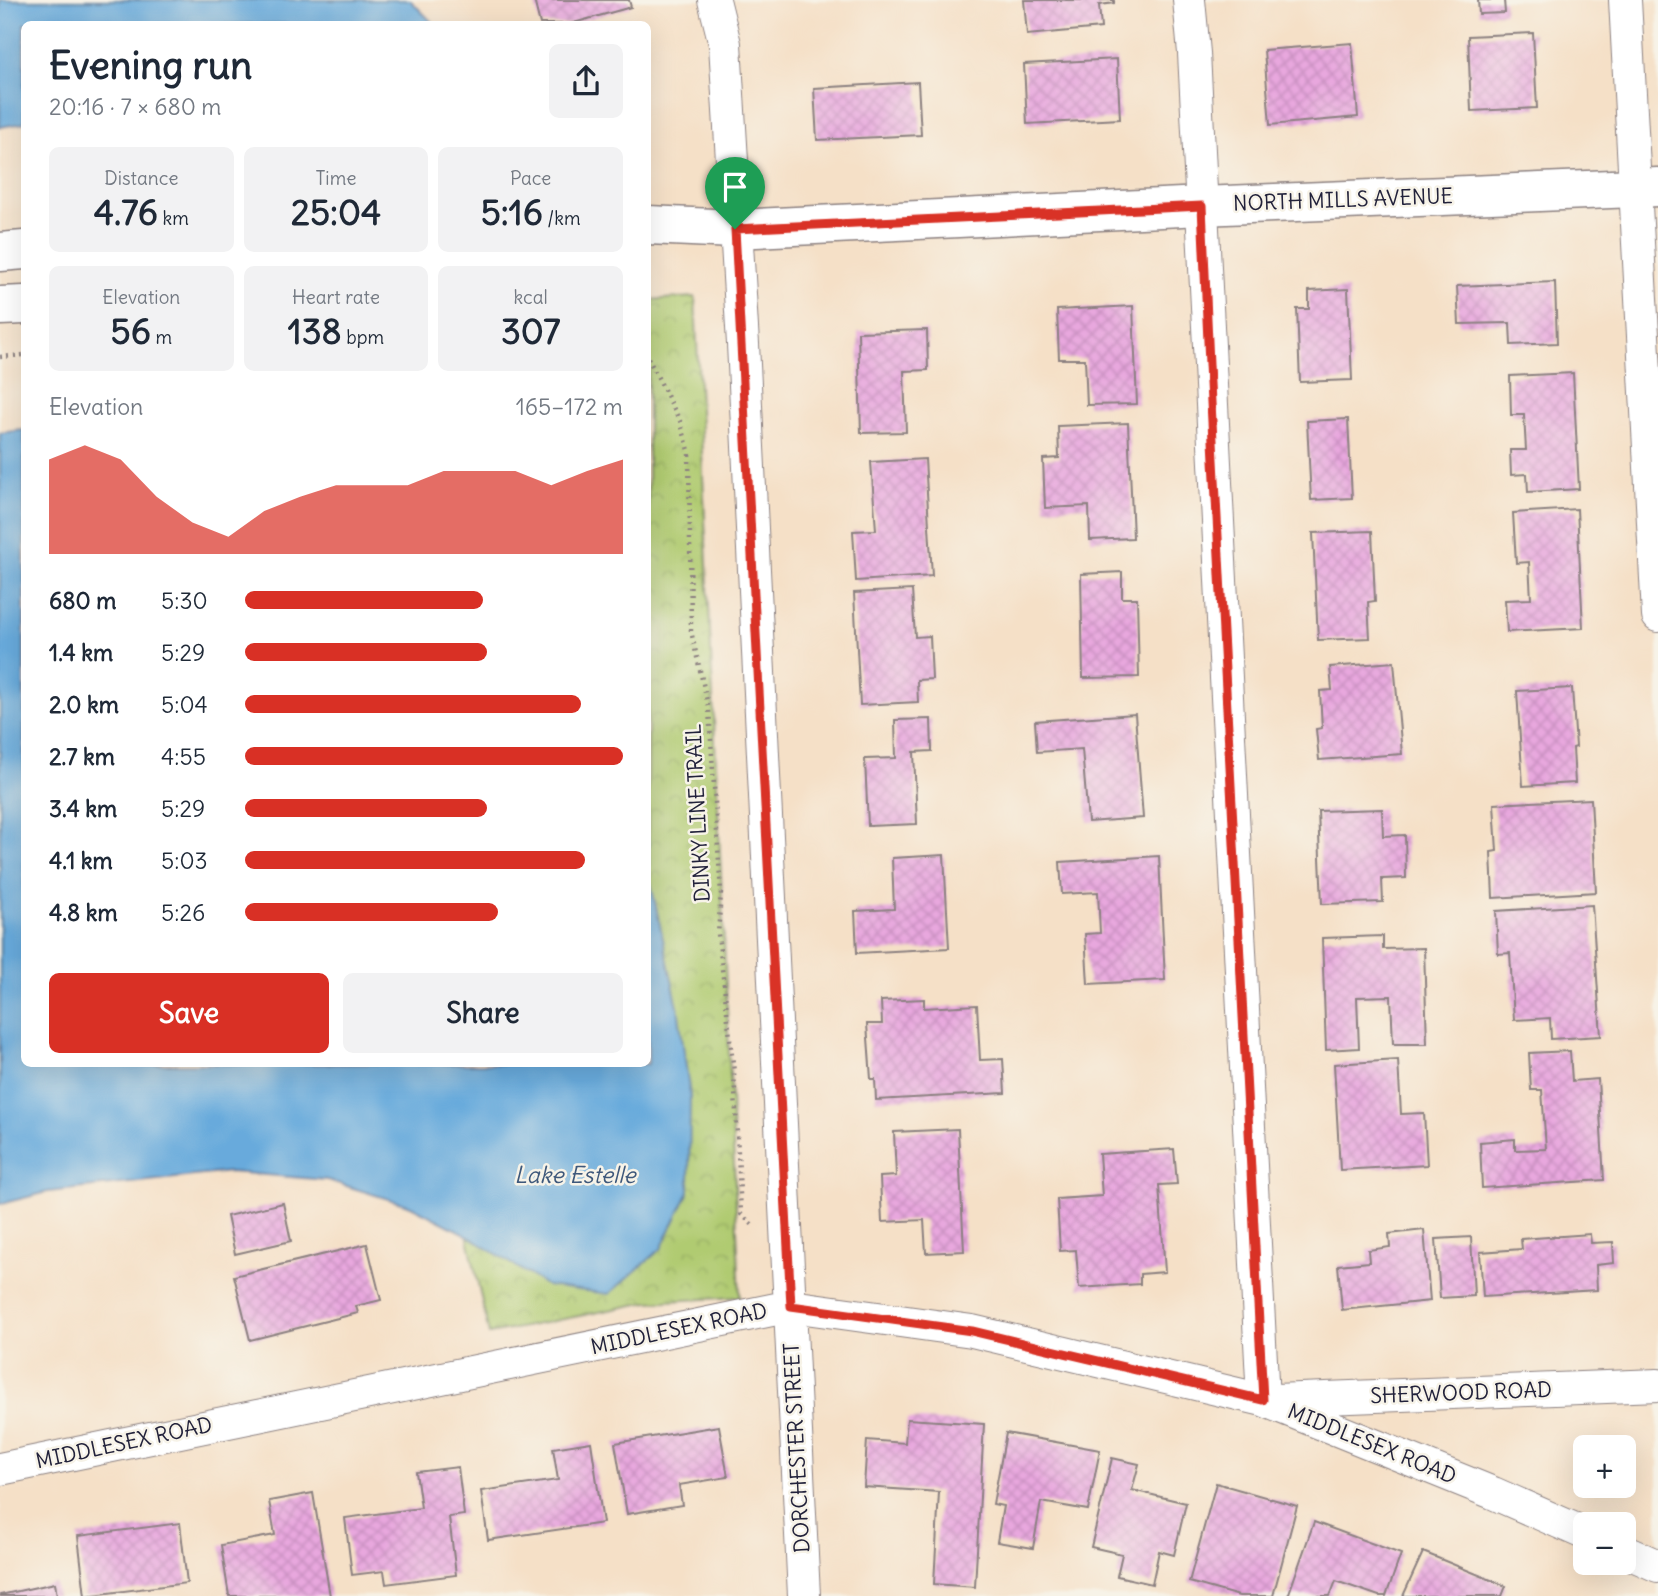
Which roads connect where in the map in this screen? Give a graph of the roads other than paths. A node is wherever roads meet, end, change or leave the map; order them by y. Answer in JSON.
{"nodes":[{"id":1,"x":715,"y":0,"type":"edge"},
{"id":2,"x":1189,"y":0,"type":"edge"},
{"id":3,"x":1625,"y":0,"type":"edge"},
{"id":4,"x":1647,"y":187,"type":"edge"},
{"id":5,"x":1202,"y":206,"type":"junction"},
{"id":6,"x":651,"y":225,"type":"edge"},
{"id":7,"x":735,"y":229,"type":"junction"},
{"id":8,"x":651,"y":245,"type":"edge"},
{"id":9,"x":21,"y":250,"type":"edge"},
{"id":10,"x":0,"y":252,"type":"edge"},
{"id":11,"x":21,"y":305,"type":"edge"},
{"id":12,"x":0,"y":306,"type":"edge"},
{"id":13,"x":1658,"y":616,"type":"edge"},
{"id":14,"x":791,"y":1306,"type":"junction"},
{"id":15,"x":1658,"y":1385,"type":"edge"},
{"id":16,"x":1263,"y":1400,"type":"junction"},
{"id":17,"x":0,"y":1469,"type":"edge"},
{"id":18,"x":1573,"y":1528,"type":"edge"},
{"id":19,"x":1636,"y":1556,"type":"edge"},
{"id":20,"x":1658,"y":1566,"type":"edge"},
{"id":21,"x":804,"y":1596,"type":"edge"}],
"edges":[{"from":1,"to":7,"type":"street","name":"DORCHESTER STREET"},
{"from":2,"to":5,"type":"street"},
{"from":3,"to":4,"type":"street"},
{"from":4,"to":5,"type":"main road","name":"NORTH MILLS AVENUE"},
{"from":4,"to":13,"type":"street"},
{"from":5,"to":7,"type":"main road","name":"NORTH MILLS AVENUE"},
{"from":5,"to":16,"type":"street"},
{"from":6,"to":7,"type":"main road","name":"NORTH MILLS AVENUE"},
{"from":7,"to":8,"type":"main road","name":"NORTH MILLS AVENUE"},
{"from":7,"to":14,"type":"street","name":"DORCHESTER STREET"},
{"from":9,"to":10,"type":"main road"},
{"from":11,"to":12,"type":"main road"},
{"from":14,"to":16,"type":"street","name":"MIDDLESEX ROAD"},
{"from":14,"to":17,"type":"street","name":"MIDDLESEX ROAD"},
{"from":14,"to":21,"type":"street","name":"DORCHESTER STREET"},
{"from":15,"to":16,"type":"street","name":"SHERWOOD ROAD"},
{"from":16,"to":18,"type":"street","name":"MIDDLESEX ROAD"},
{"from":19,"to":20,"type":"street"}]}
